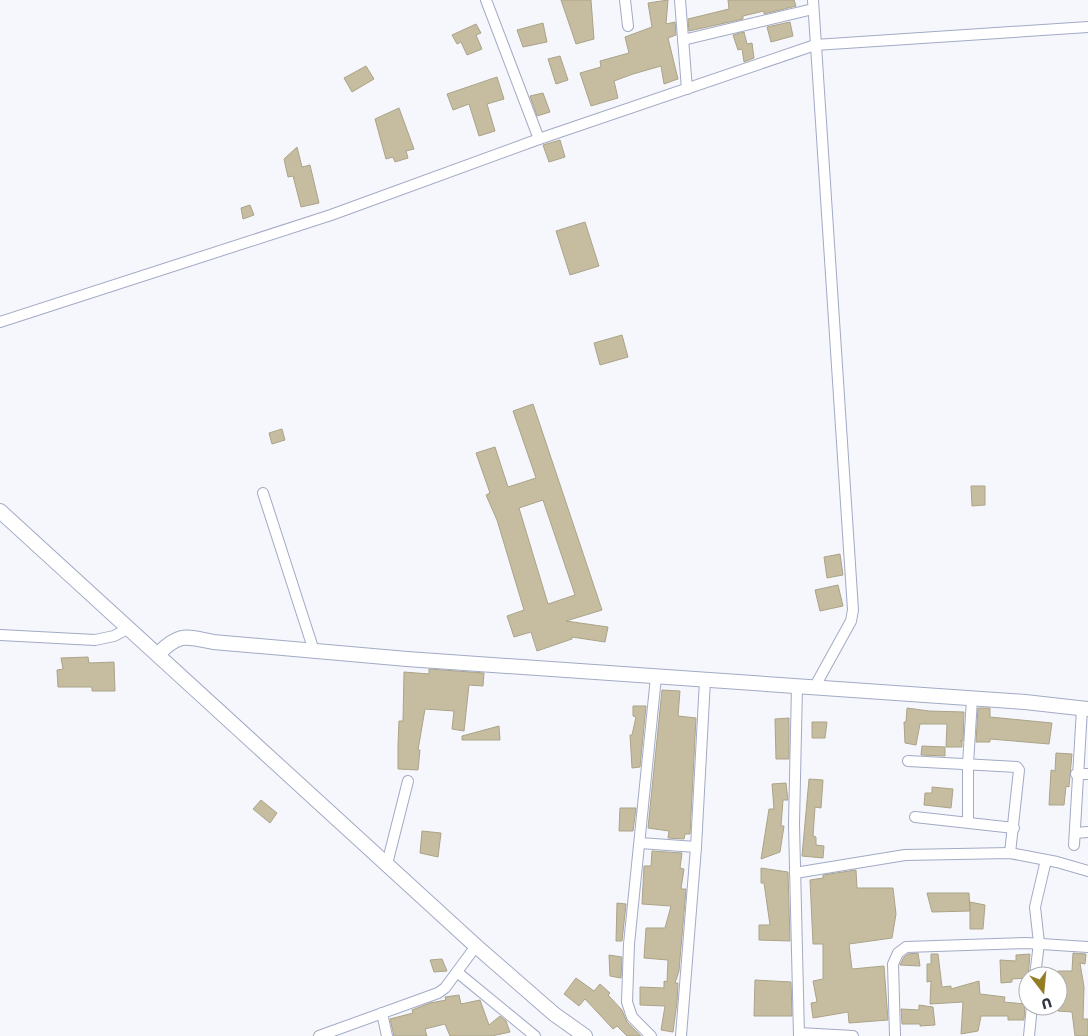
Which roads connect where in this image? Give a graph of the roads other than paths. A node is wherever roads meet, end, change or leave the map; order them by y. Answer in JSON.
{"nodes":[{"id":1,"x":486,"y":0,"type":"edge"},
{"id":2,"x":625,"y":0,"type":"edge"},
{"id":3,"x":680,"y":0,"type":"edge"},
{"id":4,"x":813,"y":5,"type":"edge"},
{"id":5,"x":628,"y":26,"type":"dead end"},
{"id":6,"x":1088,"y":28,"type":"edge"},
{"id":7,"x":683,"y":40,"type":"junction"},
{"id":8,"x":815,"y":45,"type":"junction"},
{"id":9,"x":687,"y":90,"type":"junction"},
{"id":10,"x":539,"y":139,"type":"junction"},
{"id":11,"x":0,"y":322,"type":"edge"},
{"id":12,"x":263,"y":493,"type":"dead end"},
{"id":13,"x":0,"y":511,"type":"edge"},
{"id":14,"x":129,"y":628,"type":"junction"},
{"id":15,"x":0,"y":635,"type":"edge"},
{"id":16,"x":314,"y":651,"type":"junction"},
{"id":17,"x":158,"y":654,"type":"junction"},
{"id":18,"x":656,"y":676,"type":"junction"},
{"id":19,"x":705,"y":680,"type":"junction"},
{"id":20,"x":797,"y":686,"type":"junction"},
{"id":21,"x":814,"y":688,"type":"junction"},
{"id":22,"x":972,"y":699,"type":"junction"},
{"id":23,"x":1085,"y":709,"type":"edge"},
{"id":24,"x":908,"y":761,"type":"dead end"},
{"id":25,"x":968,"y":764,"type":"junction"},
{"id":26,"x":1076,"y":774,"type":"junction"},
{"id":27,"x":1088,"y":774,"type":"edge"},
{"id":28,"x":408,"y":782,"type":"dead end"},
{"id":29,"x":915,"y":817,"type":"dead end"},
{"id":30,"x":968,"y":822,"type":"junction"},
{"id":31,"x":1014,"y":828,"type":"junction"},
{"id":32,"x":1088,"y":832,"type":"edge"},
{"id":33,"x":1075,"y":833,"type":"junction"},
{"id":34,"x":640,"y":843,"type":"junction"},
{"id":35,"x":1074,"y":846,"type":"dead end"},
{"id":36,"x":696,"y":847,"type":"junction"},
{"id":37,"x":1010,"y":853,"type":"junction"},
{"id":38,"x":1046,"y":860,"type":"junction"},
{"id":39,"x":387,"y":864,"type":"junction"},
{"id":40,"x":1088,"y":871,"type":"edge"},
{"id":41,"x":795,"y":873,"type":"junction"},
{"id":42,"x":1039,"y":943,"type":"junction"},
{"id":43,"x":1088,"y":947,"type":"edge"},
{"id":44,"x":475,"y":948,"type":"junction"},
{"id":45,"x":1036,"y":966,"type":"edge"},
{"id":46,"x":457,"y":972,"type":"junction"},
{"id":47,"x":382,"y":1013,"type":"junction"},
{"id":48,"x":1031,"y":1016,"type":"edge"},
{"id":49,"x":800,"y":1035,"type":"edge"},
{"id":50,"x":319,"y":1036,"type":"edge"},
{"id":51,"x":387,"y":1036,"type":"edge"},
{"id":52,"x":535,"y":1036,"type":"edge"},
{"id":53,"x":585,"y":1036,"type":"edge"},
{"id":54,"x":651,"y":1036,"type":"edge"},
{"id":55,"x":681,"y":1036,"type":"edge"},
{"id":56,"x":853,"y":1036,"type":"edge"},
{"id":57,"x":895,"y":1036,"type":"edge"},
{"id":58,"x":1029,"y":1036,"type":"edge"}],
"edges":[{"from":1,"to":10,"type":"street"},
{"from":2,"to":5,"type":"street"},
{"from":3,"to":7,"type":"street"},
{"from":4,"to":7,"type":"street"},
{"from":4,"to":8,"type":"street"},
{"from":6,"to":8,"type":"street"},
{"from":7,"to":9,"type":"street"},
{"from":8,"to":9,"type":"street"},
{"from":8,"to":21,"type":"street"},
{"from":9,"to":10,"type":"street"},
{"from":10,"to":11,"type":"street"},
{"from":12,"to":16,"type":"street"},
{"from":13,"to":14,"type":"main road"},
{"from":14,"to":15,"type":"street"},
{"from":14,"to":17,"type":"main road"},
{"from":16,"to":17,"type":"main road"},
{"from":16,"to":18,"type":"main road"},
{"from":17,"to":39,"type":"main road"},
{"from":18,"to":19,"type":"main road"},
{"from":18,"to":34,"type":"street"},
{"from":19,"to":20,"type":"main road"},
{"from":19,"to":36,"type":"street"},
{"from":20,"to":21,"type":"main road"},
{"from":20,"to":41,"type":"street"},
{"from":21,"to":22,"type":"main road"},
{"from":22,"to":23,"type":"main road"},
{"from":22,"to":25,"type":"street"},
{"from":23,"to":26,"type":"street"},
{"from":24,"to":25,"type":"street"},
{"from":25,"to":30,"type":"street"},
{"from":25,"to":31,"type":"street"},
{"from":26,"to":27,"type":"street"},
{"from":26,"to":33,"type":"street"},
{"from":28,"to":39,"type":"street"},
{"from":29,"to":30,"type":"street"},
{"from":30,"to":31,"type":"street"},
{"from":31,"to":37,"type":"street"},
{"from":32,"to":33,"type":"street"},
{"from":33,"to":35,"type":"street"},
{"from":34,"to":36,"type":"street"},
{"from":34,"to":54,"type":"street"},
{"from":36,"to":55,"type":"street"},
{"from":37,"to":38,"type":"street"},
{"from":37,"to":41,"type":"street"},
{"from":38,"to":40,"type":"street"},
{"from":38,"to":42,"type":"street"},
{"from":39,"to":44,"type":"main road"},
{"from":41,"to":49,"type":"street"},
{"from":42,"to":43,"type":"street"},
{"from":42,"to":45,"type":"street"},
{"from":42,"to":57,"type":"street"},
{"from":44,"to":46,"type":"street"},
{"from":44,"to":53,"type":"main road"},
{"from":46,"to":47,"type":"street"},
{"from":46,"to":52,"type":"street"},
{"from":47,"to":50,"type":"street"},
{"from":47,"to":51,"type":"street"},
{"from":48,"to":58,"type":"street"},
{"from":49,"to":56,"type":"street"}]}
